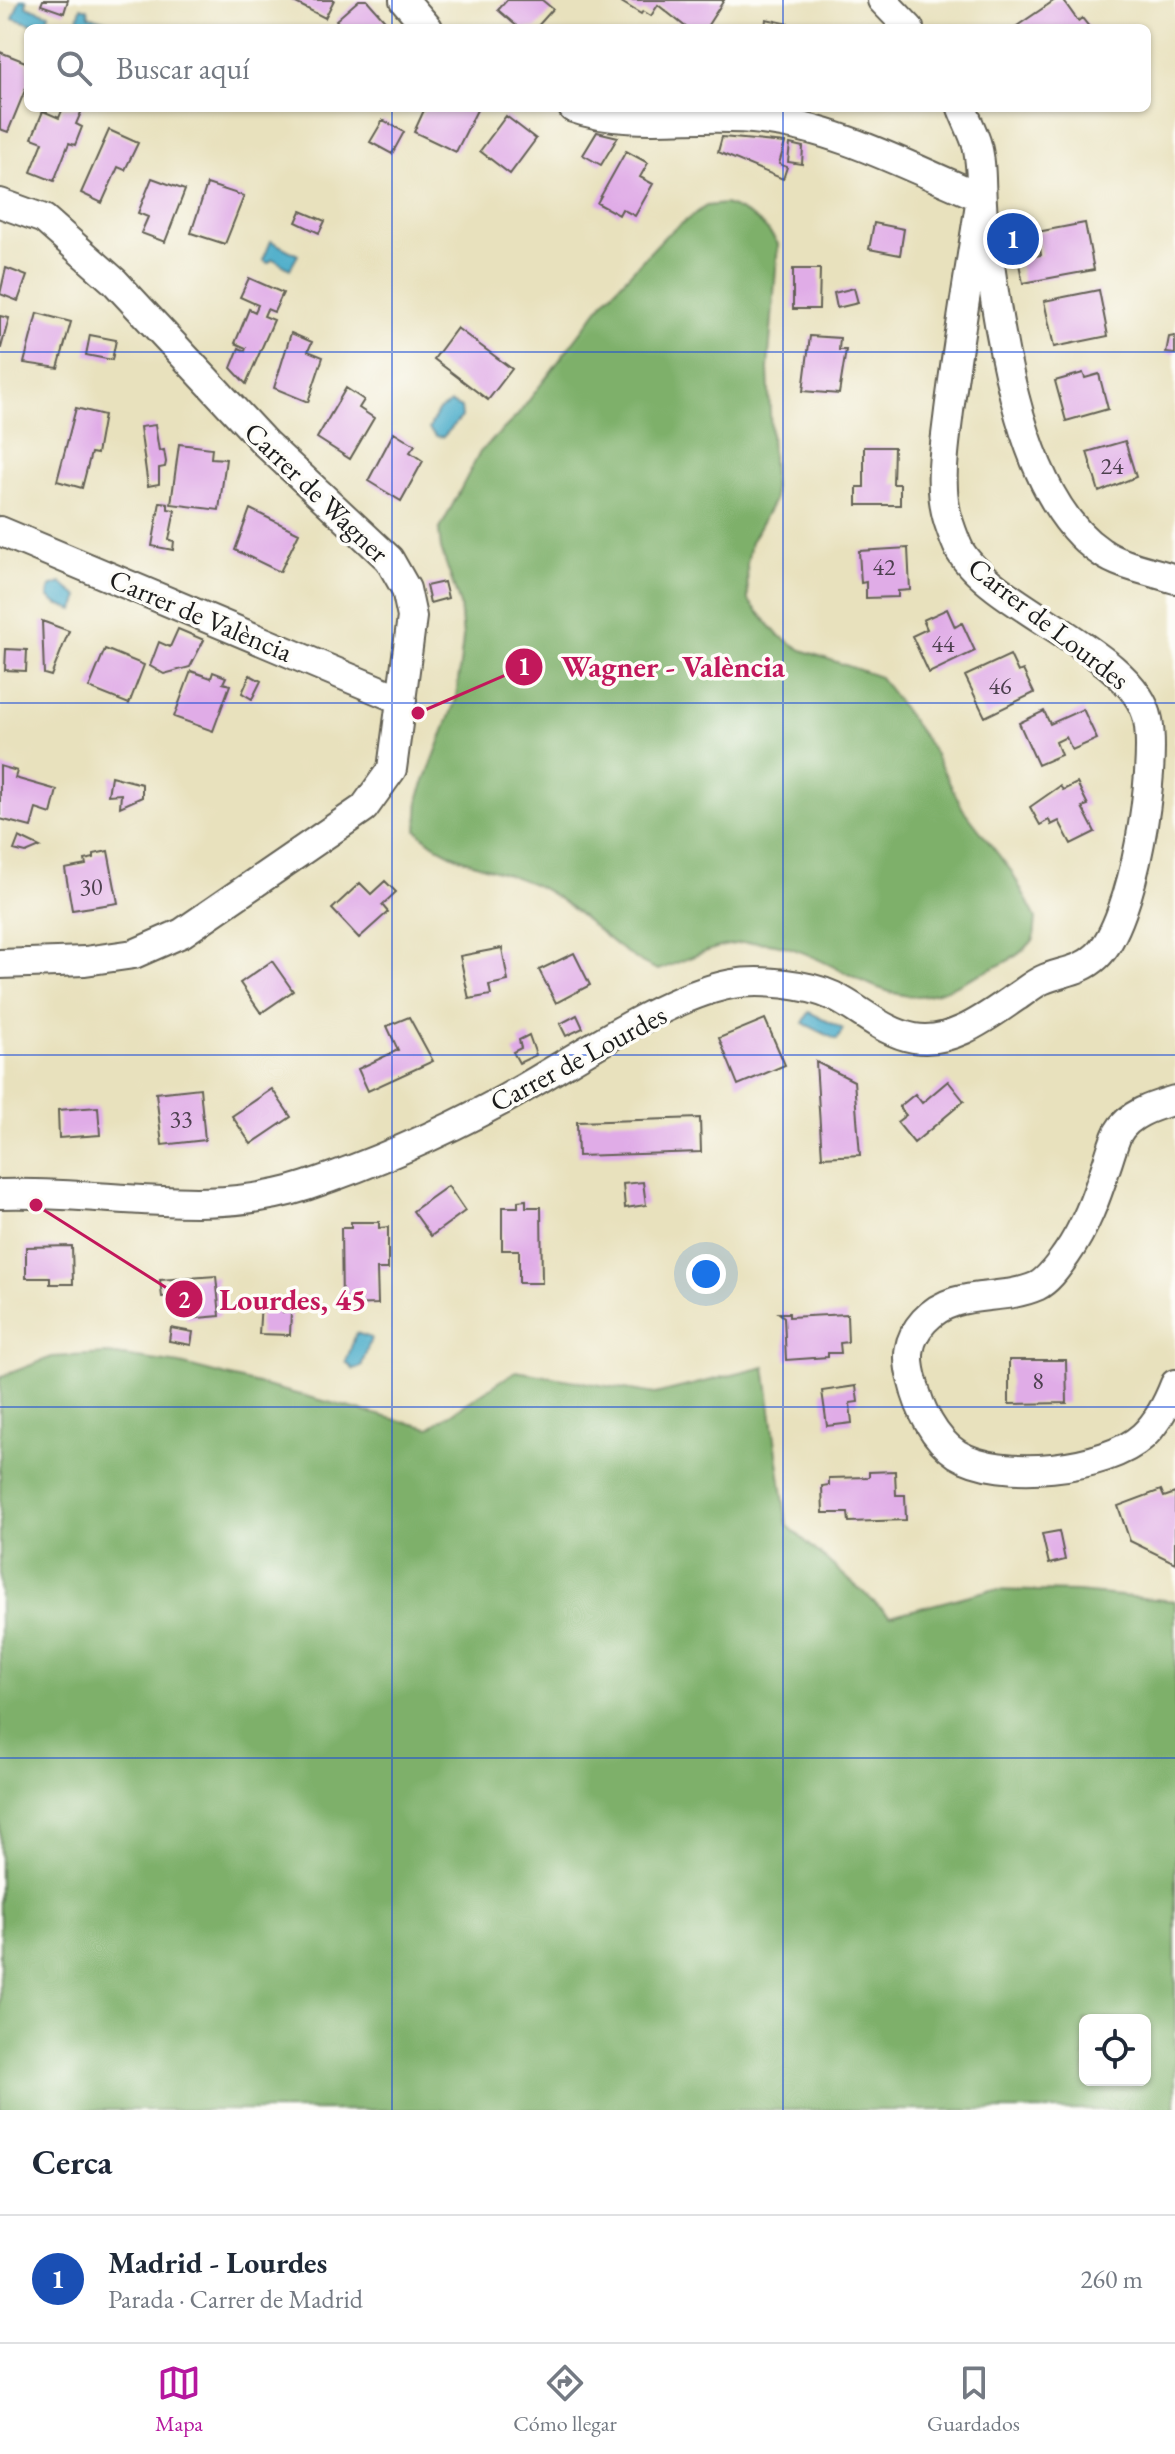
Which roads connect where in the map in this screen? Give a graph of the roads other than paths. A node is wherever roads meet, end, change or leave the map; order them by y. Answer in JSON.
{"nodes":[{"id":1,"x":404,"y":0,"type":"edge"},
{"id":2,"x":882,"y":0,"type":"edge"},
{"id":3,"x":425,"y":24,"type":"edge"},
{"id":4,"x":905,"y":24,"type":"edge"},
{"id":5,"x":586,"y":112,"type":"edge"},
{"id":6,"x":964,"y":112,"type":"edge"},
{"id":7,"x":981,"y":197,"type":"junction"},
{"id":8,"x":0,"y":203,"type":"edge"},
{"id":9,"x":0,"y":531,"type":"edge"},
{"id":10,"x":1175,"y":579,"type":"edge"},
{"id":11,"x":402,"y":700,"type":"junction"},
{"id":12,"x":0,"y":964,"type":"edge"},
{"id":13,"x":1175,"y":1100,"type":"edge"},
{"id":14,"x":0,"y":1194,"type":"edge"},
{"id":15,"x":1175,"y":1384,"type":"edge"}],
"edges":[{"from":1,"to":3,"type":"street"},
{"from":2,"to":4,"type":"street"},
{"from":5,"to":7,"type":"street"},
{"from":6,"to":7,"type":"street"},
{"from":7,"to":10,"type":"street"},
{"from":7,"to":14,"type":"street","name":"Carrer de Lourdes"},
{"from":8,"to":11,"type":"street","name":"Carrer de Wagner"},
{"from":9,"to":11,"type":"street","name":"Carrer de València"},
{"from":11,"to":12,"type":"street","name":"Carrer de Wagner"},
{"from":13,"to":15,"type":"street"}]}
